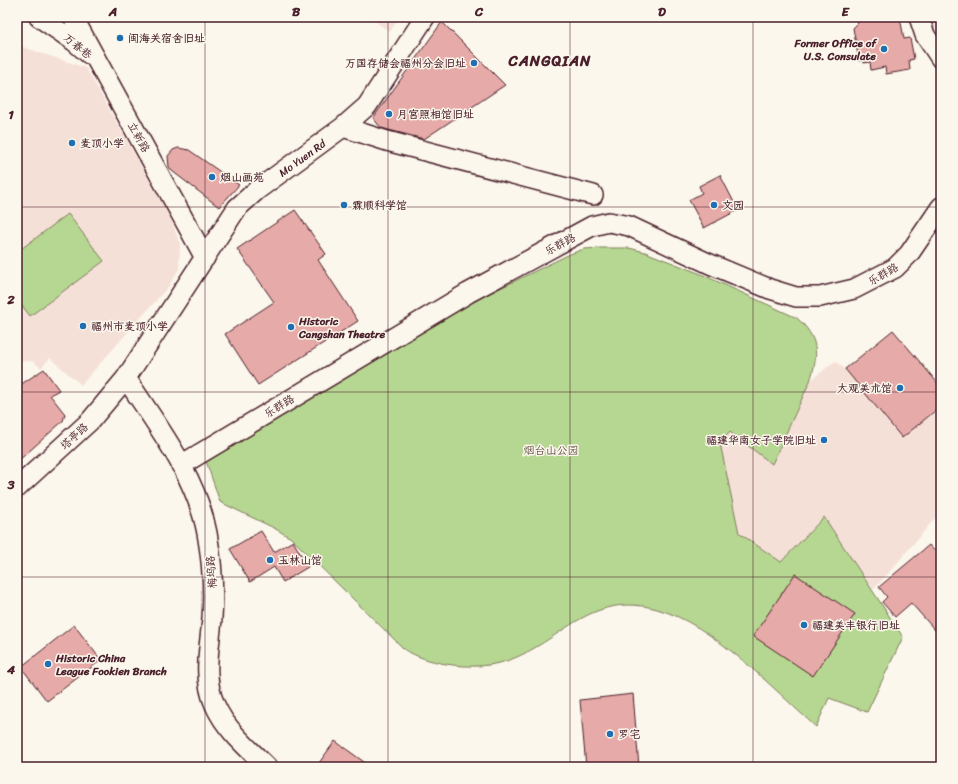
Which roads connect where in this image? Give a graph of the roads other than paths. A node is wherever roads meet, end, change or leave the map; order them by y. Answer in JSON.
{"nodes":[{"id":1,"x":39,"y":17,"type":"edge"},
{"id":2,"x":73,"y":17,"type":"edge"},
{"id":3,"x":425,"y":17,"type":"edge"},
{"id":4,"x":919,"y":17,"type":"edge"},
{"id":5,"x":941,"y":59,"type":"edge"},
{"id":6,"x":97,"y":62,"type":"junction"},
{"id":7,"x":343,"y":127,"type":"junction"},
{"id":8,"x":594,"y":195,"type":"dead end"},
{"id":9,"x":941,"y":207,"type":"edge"},
{"id":10,"x":205,"y":258,"type":"junction"},
{"id":11,"x":126,"y":378,"type":"junction"},
{"id":12,"x":181,"y":465,"type":"junction"},
{"id":13,"x":17,"y":488,"type":"edge"},
{"id":14,"x":267,"y":767,"type":"edge"}],
"edges":[{"from":1,"to":6,"type":"street","name":"万春巷"},
{"from":2,"to":6,"type":"street","name":"立新路"},
{"from":3,"to":7,"type":"street","name":"Mo Yuen Rd"},
{"from":4,"to":5,"type":"street"},
{"from":6,"to":10,"type":"street","name":"立新路"},
{"from":7,"to":8,"type":"street"},
{"from":7,"to":10,"type":"street","name":"Mo Yuen Rd"},
{"from":9,"to":12,"type":"street","name":"乐群路"},
{"from":10,"to":11,"type":"street","name":"Mo Yuen Rd"},
{"from":11,"to":12,"type":"street","name":"梅坞路"},
{"from":11,"to":13,"type":"street","name":"塔亭路"},
{"from":12,"to":14,"type":"street","name":"梅坞路"}]}
